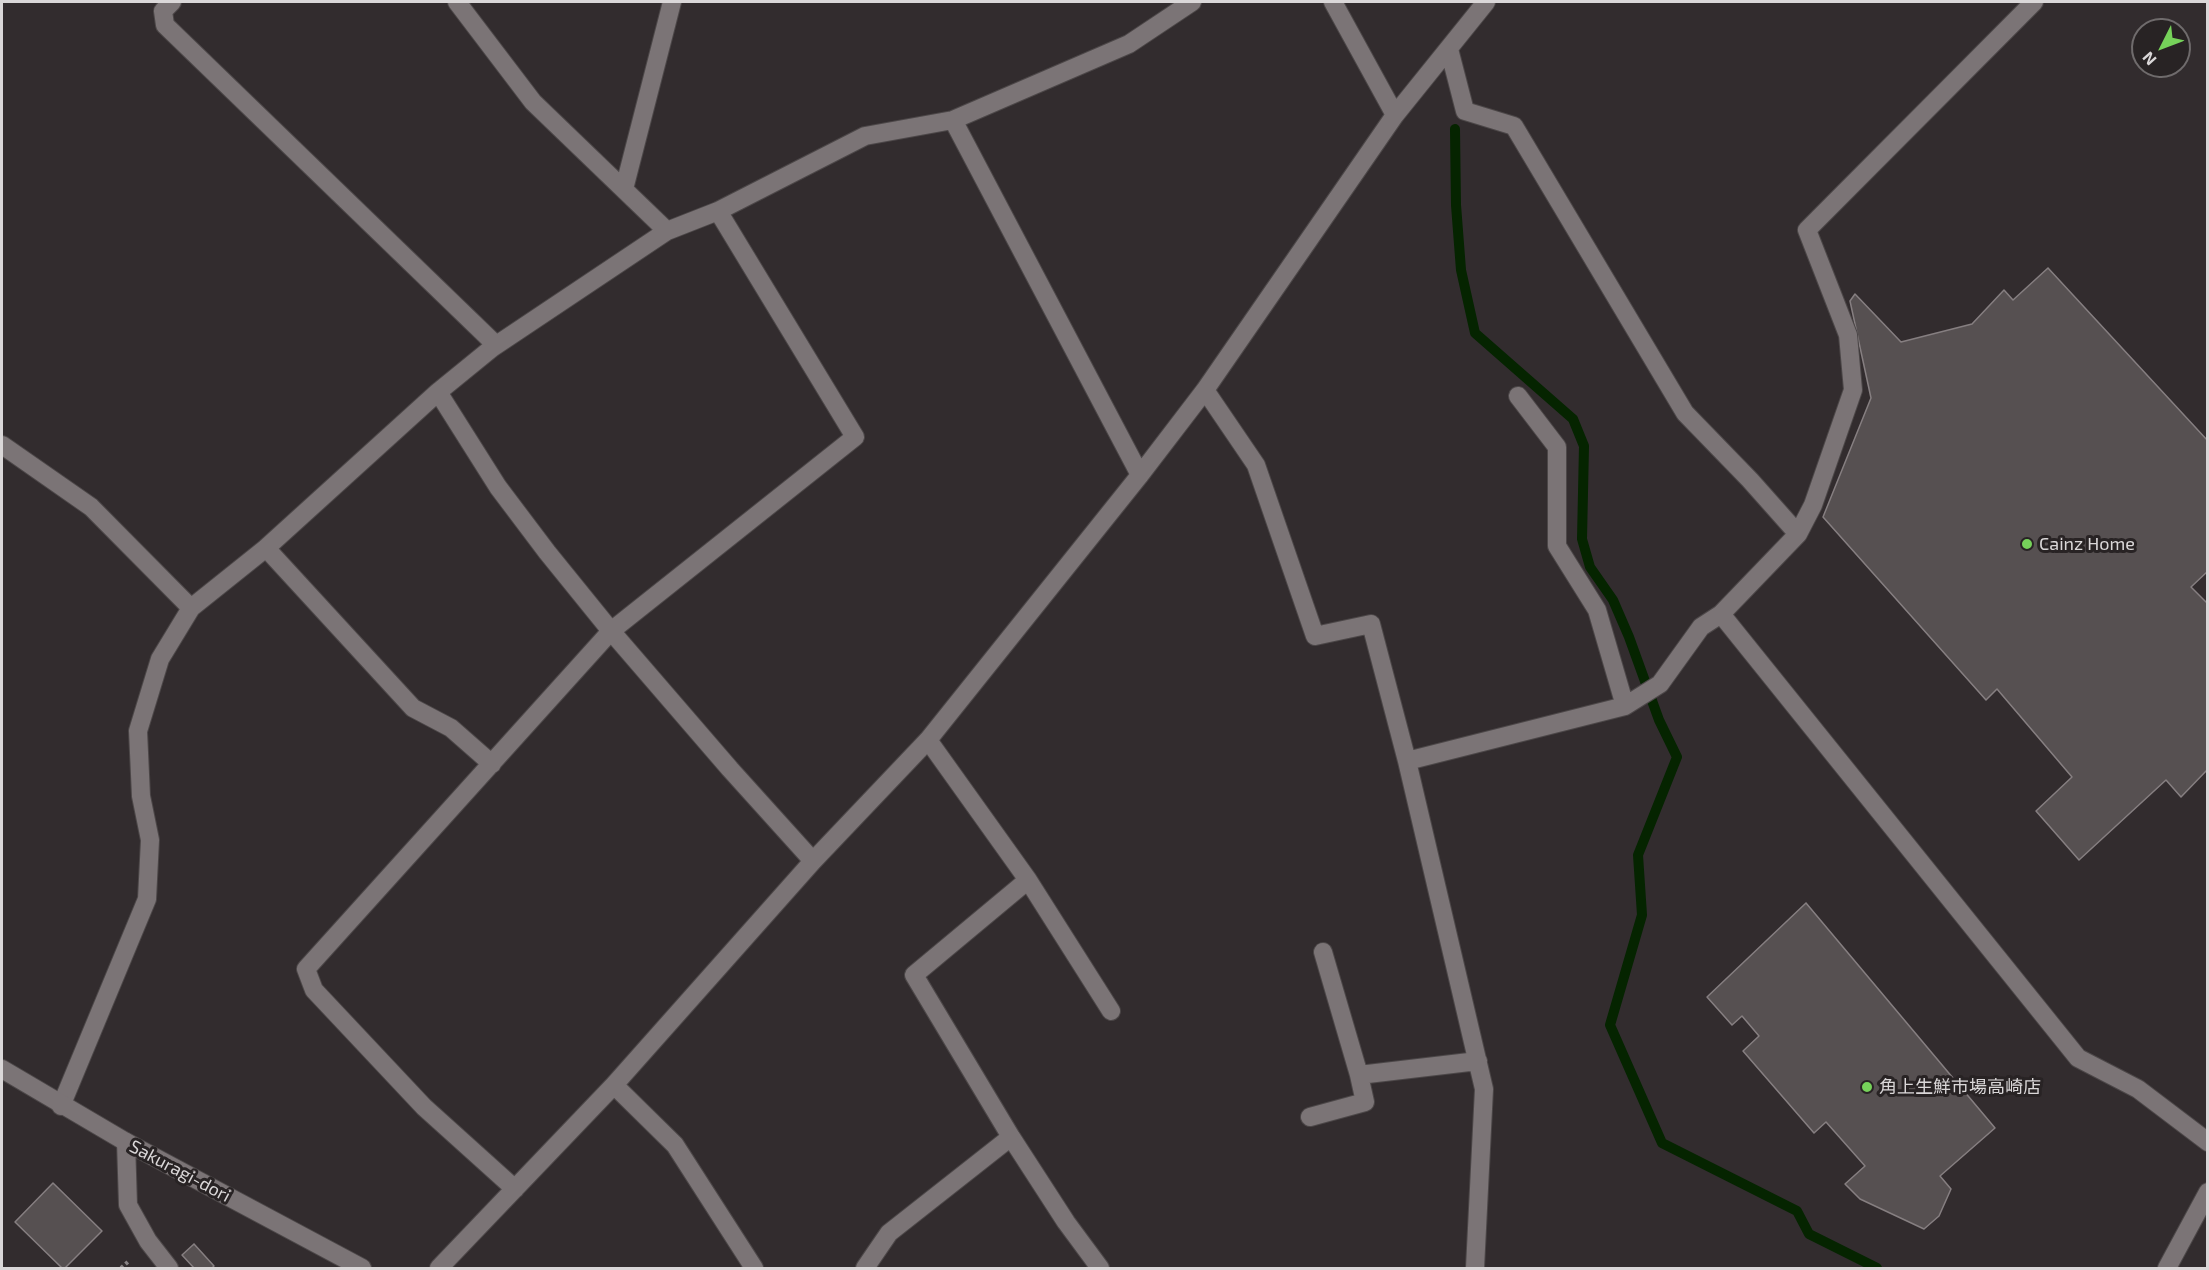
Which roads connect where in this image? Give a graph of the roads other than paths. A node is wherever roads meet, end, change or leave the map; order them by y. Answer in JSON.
{"nodes":[{"id":1,"x":172,"y":2,"type":"edge"},
{"id":2,"x":457,"y":2,"type":"edge"},
{"id":3,"x":672,"y":2,"type":"edge"},
{"id":4,"x":1192,"y":2,"type":"edge"},
{"id":5,"x":1333,"y":2,"type":"edge"},
{"id":6,"x":1486,"y":2,"type":"edge"},
{"id":7,"x":2034,"y":2,"type":"edge"},
{"id":8,"x":1449,"y":49,"type":"junction"},
{"id":9,"x":1395,"y":115,"type":"junction"},
{"id":10,"x":953,"y":120,"type":"junction"},
{"id":11,"x":624,"y":189,"type":"junction"},
{"id":12,"x":718,"y":211,"type":"junction"},
{"id":13,"x":667,"y":231,"type":"junction"},
{"id":14,"x":496,"y":345,"type":"junction"},
{"id":15,"x":1205,"y":390,"type":"junction"},
{"id":16,"x":438,"y":392,"type":"junction"},
{"id":17,"x":1518,"y":396,"type":"dead end"},
{"id":18,"x":2,"y":445,"type":"edge"},
{"id":19,"x":1140,"y":475,"type":"junction"},
{"id":20,"x":1798,"y":534,"type":"junction"},
{"id":21,"x":266,"y":548,"type":"junction"},
{"id":22,"x":191,"y":608,"type":"junction"},
{"id":23,"x":1721,"y":614,"type":"junction"},
{"id":24,"x":611,"y":631,"type":"junction"},
{"id":25,"x":1625,"y":706,"type":"junction"},
{"id":26,"x":928,"y":740,"type":"junction"},
{"id":27,"x":1407,"y":761,"type":"junction"},
{"id":28,"x":492,"y":764,"type":"junction"},
{"id":29,"x":813,"y":861,"type":"junction"},
{"id":30,"x":1029,"y":880,"type":"junction"},
{"id":31,"x":1323,"y":952,"type":"dead end"},
{"id":32,"x":1111,"y":1011,"type":"dead end"},
{"id":33,"x":1478,"y":1061,"type":"junction"},
{"id":34,"x":2,"y":1069,"type":"edge"},
{"id":35,"x":1359,"y":1075,"type":"junction"},
{"id":36,"x":614,"y":1085,"type":"junction"},
{"id":37,"x":61,"y":1106,"type":"junction"},
{"id":38,"x":1310,"y":1117,"type":"dead end"},
{"id":39,"x":1011,"y":1137,"type":"junction"},
{"id":40,"x":126,"y":1142,"type":"junction"},
{"id":41,"x":2208,"y":1142,"type":"edge"},
{"id":42,"x":515,"y":1189,"type":"junction"},
{"id":43,"x":2208,"y":1191,"type":"edge"},
{"id":44,"x":169,"y":1269,"type":"edge"},
{"id":45,"x":362,"y":1269,"type":"edge"},
{"id":46,"x":439,"y":1269,"type":"edge"},
{"id":47,"x":754,"y":1269,"type":"edge"},
{"id":48,"x":865,"y":1269,"type":"edge"},
{"id":49,"x":1100,"y":1269,"type":"edge"},
{"id":50,"x":1475,"y":1269,"type":"edge"},
{"id":51,"x":2167,"y":1269,"type":"edge"}],
"edges":[{"from":1,"to":14,"type":"street"},
{"from":2,"to":11,"type":"street"},
{"from":3,"to":11,"type":"street"},
{"from":4,"to":10,"type":"street"},
{"from":5,"to":9,"type":"street"},
{"from":6,"to":8,"type":"street"},
{"from":7,"to":20,"type":"street"},
{"from":8,"to":9,"type":"street"},
{"from":8,"to":20,"type":"street"},
{"from":9,"to":15,"type":"street"},
{"from":10,"to":12,"type":"street"},
{"from":10,"to":19,"type":"street"},
{"from":11,"to":13,"type":"street"},
{"from":12,"to":13,"type":"street"},
{"from":12,"to":24,"type":"street"},
{"from":13,"to":14,"type":"street"},
{"from":14,"to":16,"type":"street"},
{"from":15,"to":19,"type":"street"},
{"from":15,"to":27,"type":"street"},
{"from":16,"to":21,"type":"street"},
{"from":16,"to":24,"type":"street"},
{"from":17,"to":25,"type":"street"},
{"from":18,"to":22,"type":"street"},
{"from":19,"to":26,"type":"street"},
{"from":20,"to":23,"type":"street"},
{"from":21,"to":22,"type":"street"},
{"from":21,"to":28,"type":"street"},
{"from":22,"to":37,"type":"street"},
{"from":23,"to":25,"type":"street"},
{"from":23,"to":41,"type":"street"},
{"from":24,"to":28,"type":"street"},
{"from":24,"to":29,"type":"street"},
{"from":25,"to":27,"type":"street"},
{"from":26,"to":29,"type":"street"},
{"from":26,"to":30,"type":"street"},
{"from":27,"to":33,"type":"street"},
{"from":28,"to":42,"type":"street"},
{"from":29,"to":36,"type":"street"},
{"from":30,"to":32,"type":"street"},
{"from":30,"to":39,"type":"street"},
{"from":31,"to":35,"type":"street"},
{"from":33,"to":35,"type":"street"},
{"from":33,"to":50,"type":"street"},
{"from":34,"to":37,"type":"street","name":"Sakuragi-dori"},
{"from":35,"to":38,"type":"street"},
{"from":36,"to":42,"type":"street"},
{"from":36,"to":47,"type":"street"},
{"from":37,"to":40,"type":"street","name":"Sakuragi-dori"},
{"from":39,"to":48,"type":"street"},
{"from":39,"to":49,"type":"street"},
{"from":40,"to":44,"type":"street"},
{"from":40,"to":45,"type":"street","name":"Sakuragi-dori"},
{"from":42,"to":46,"type":"street"},
{"from":43,"to":51,"type":"street"}]}
